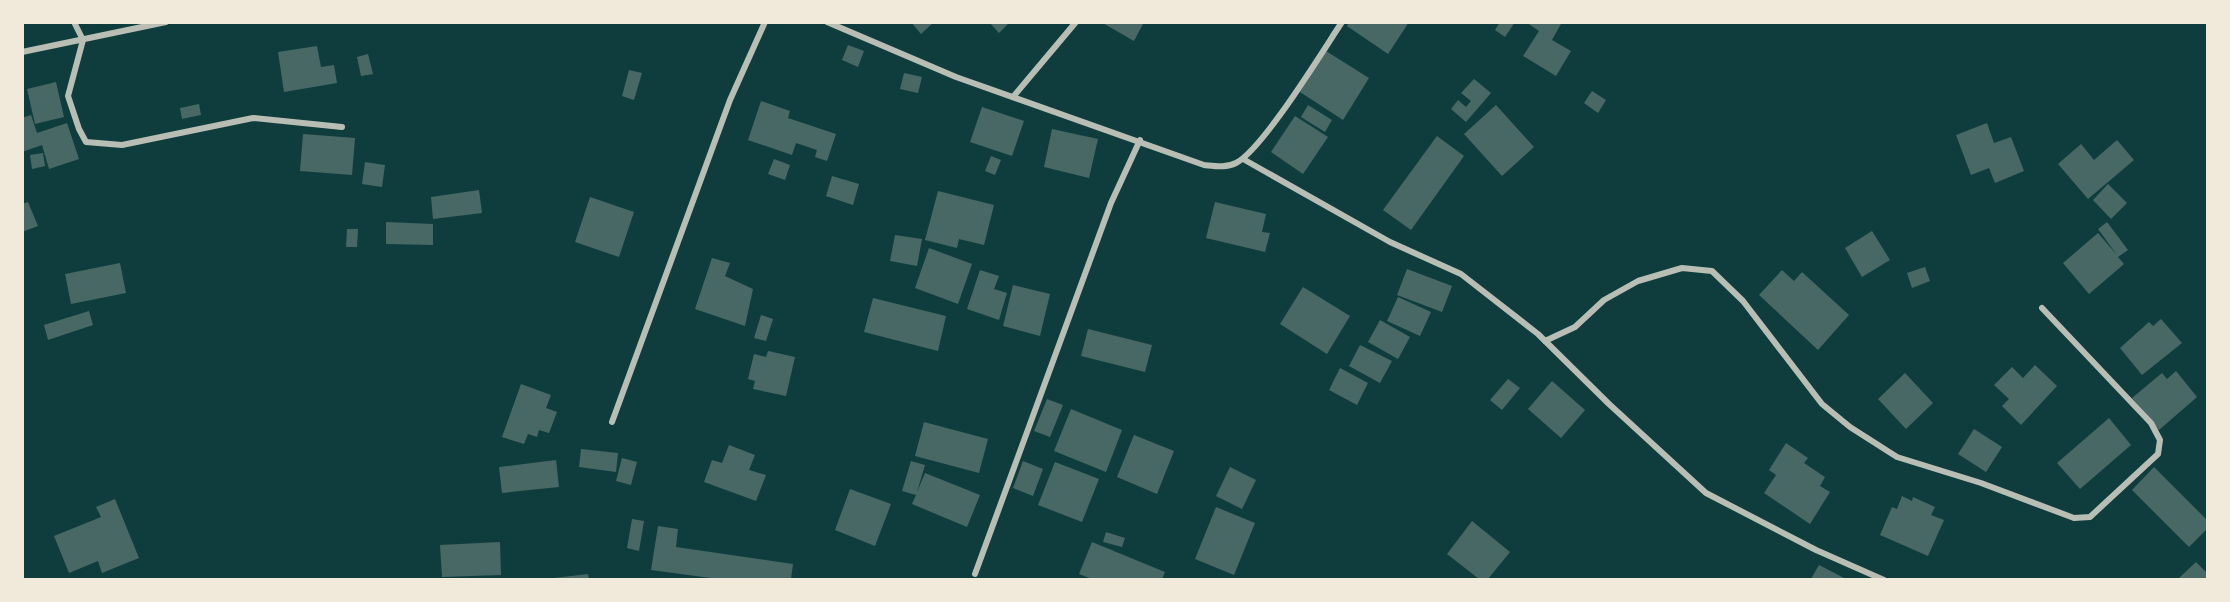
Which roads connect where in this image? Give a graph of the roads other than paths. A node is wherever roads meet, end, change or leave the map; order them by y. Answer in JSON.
{"nodes":[{"id":1,"x":74,"y":22,"type":"edge"},
{"id":2,"x":166,"y":22,"type":"edge"},
{"id":3,"x":765,"y":22,"type":"edge"},
{"id":4,"x":827,"y":22,"type":"edge"},
{"id":5,"x":1076,"y":22,"type":"edge"},
{"id":6,"x":1342,"y":22,"type":"edge"},
{"id":7,"x":83,"y":40,"type":"junction"},
{"id":8,"x":22,"y":52,"type":"edge"},
{"id":9,"x":1013,"y":97,"type":"junction"},
{"id":10,"x":342,"y":127,"type":"dead end"},
{"id":11,"x":1140,"y":140,"type":"junction"},
{"id":12,"x":1243,"y":159,"type":"junction"},
{"id":13,"x":2042,"y":308,"type":"dead end"},
{"id":14,"x":1545,"y":341,"type":"junction"},
{"id":15,"x":612,"y":422,"type":"dead end"},
{"id":16,"x":975,"y":574,"type":"dead end"},
{"id":17,"x":1884,"y":579,"type":"edge"}],
"edges":[{"from":1,"to":7,"type":"street"},
{"from":2,"to":7,"type":"street"},
{"from":3,"to":15,"type":"street"},
{"from":4,"to":9,"type":"street"},
{"from":5,"to":9,"type":"street"},
{"from":6,"to":12,"type":"street"},
{"from":7,"to":8,"type":"street"},
{"from":7,"to":10,"type":"street"},
{"from":9,"to":11,"type":"street"},
{"from":11,"to":12,"type":"street"},
{"from":11,"to":16,"type":"street"},
{"from":12,"to":14,"type":"street"},
{"from":13,"to":14,"type":"street"},
{"from":14,"to":17,"type":"street"}]}
